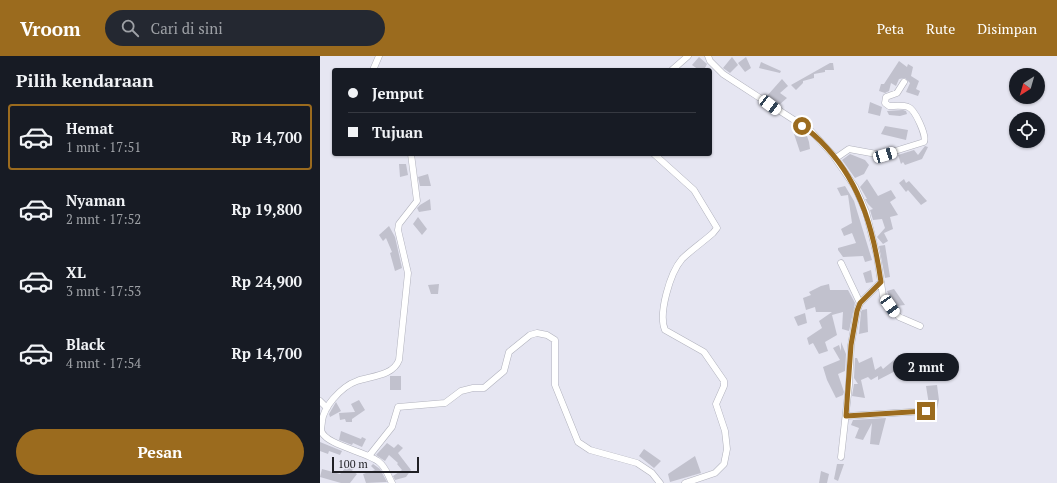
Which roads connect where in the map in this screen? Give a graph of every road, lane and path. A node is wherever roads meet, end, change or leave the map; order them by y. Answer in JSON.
{"nodes":[{"id":1,"x":379,"y":56,"type":"edge"},
{"id":2,"x":688,"y":56,"type":"edge"},
{"id":3,"x":708,"y":56,"type":"edge"},
{"id":4,"x":374,"y":68,"type":"edge"},
{"id":5,"x":674,"y":68,"type":"edge"},
{"id":6,"x":904,"y":82,"type":"dead end"},
{"id":7,"x":411,"y":156,"type":"edge"},
{"id":8,"x":656,"y":156,"type":"edge"},
{"id":9,"x":836,"y":158,"type":"junction"},
{"id":10,"x":841,"y":263,"type":"dead end"},
{"id":11,"x":881,"y":282,"type":"junction"},
{"id":12,"x":860,"y":303,"type":"junction"},
{"id":13,"x":920,"y":326,"type":"dead end"},
{"id":14,"x":320,"y":401,"type":"edge"},
{"id":15,"x":327,"y":408,"type":"junction"},
{"id":16,"x":926,"y":411,"type":"dead end"},
{"id":17,"x":846,"y":416,"type":"junction"},
{"id":18,"x":369,"y":456,"type":"junction"},
{"id":19,"x":841,"y":457,"type":"dead end"},
{"id":20,"x":392,"y":483,"type":"edge"},
{"id":21,"x":660,"y":483,"type":"edge"},
{"id":22,"x":685,"y":483,"type":"edge"}],
"edges":[{"from":1,"to":4,"type":"street"},
{"from":2,"to":5,"type":"street"},
{"from":3,"to":9,"type":"street"},
{"from":6,"to":9,"type":"street"},
{"from":7,"to":15,"type":"street"},
{"from":8,"to":22,"type":"street"},
{"from":9,"to":11,"type":"street"},
{"from":10,"to":12,"type":"street"},
{"from":11,"to":12,"type":"street"},
{"from":11,"to":13,"type":"street"},
{"from":12,"to":17,"type":"street"},
{"from":14,"to":15,"type":"street"},
{"from":15,"to":18,"type":"street"},
{"from":16,"to":17,"type":"street"},
{"from":17,"to":19,"type":"street"},
{"from":18,"to":20,"type":"street"},
{"from":18,"to":21,"type":"street"}]}
